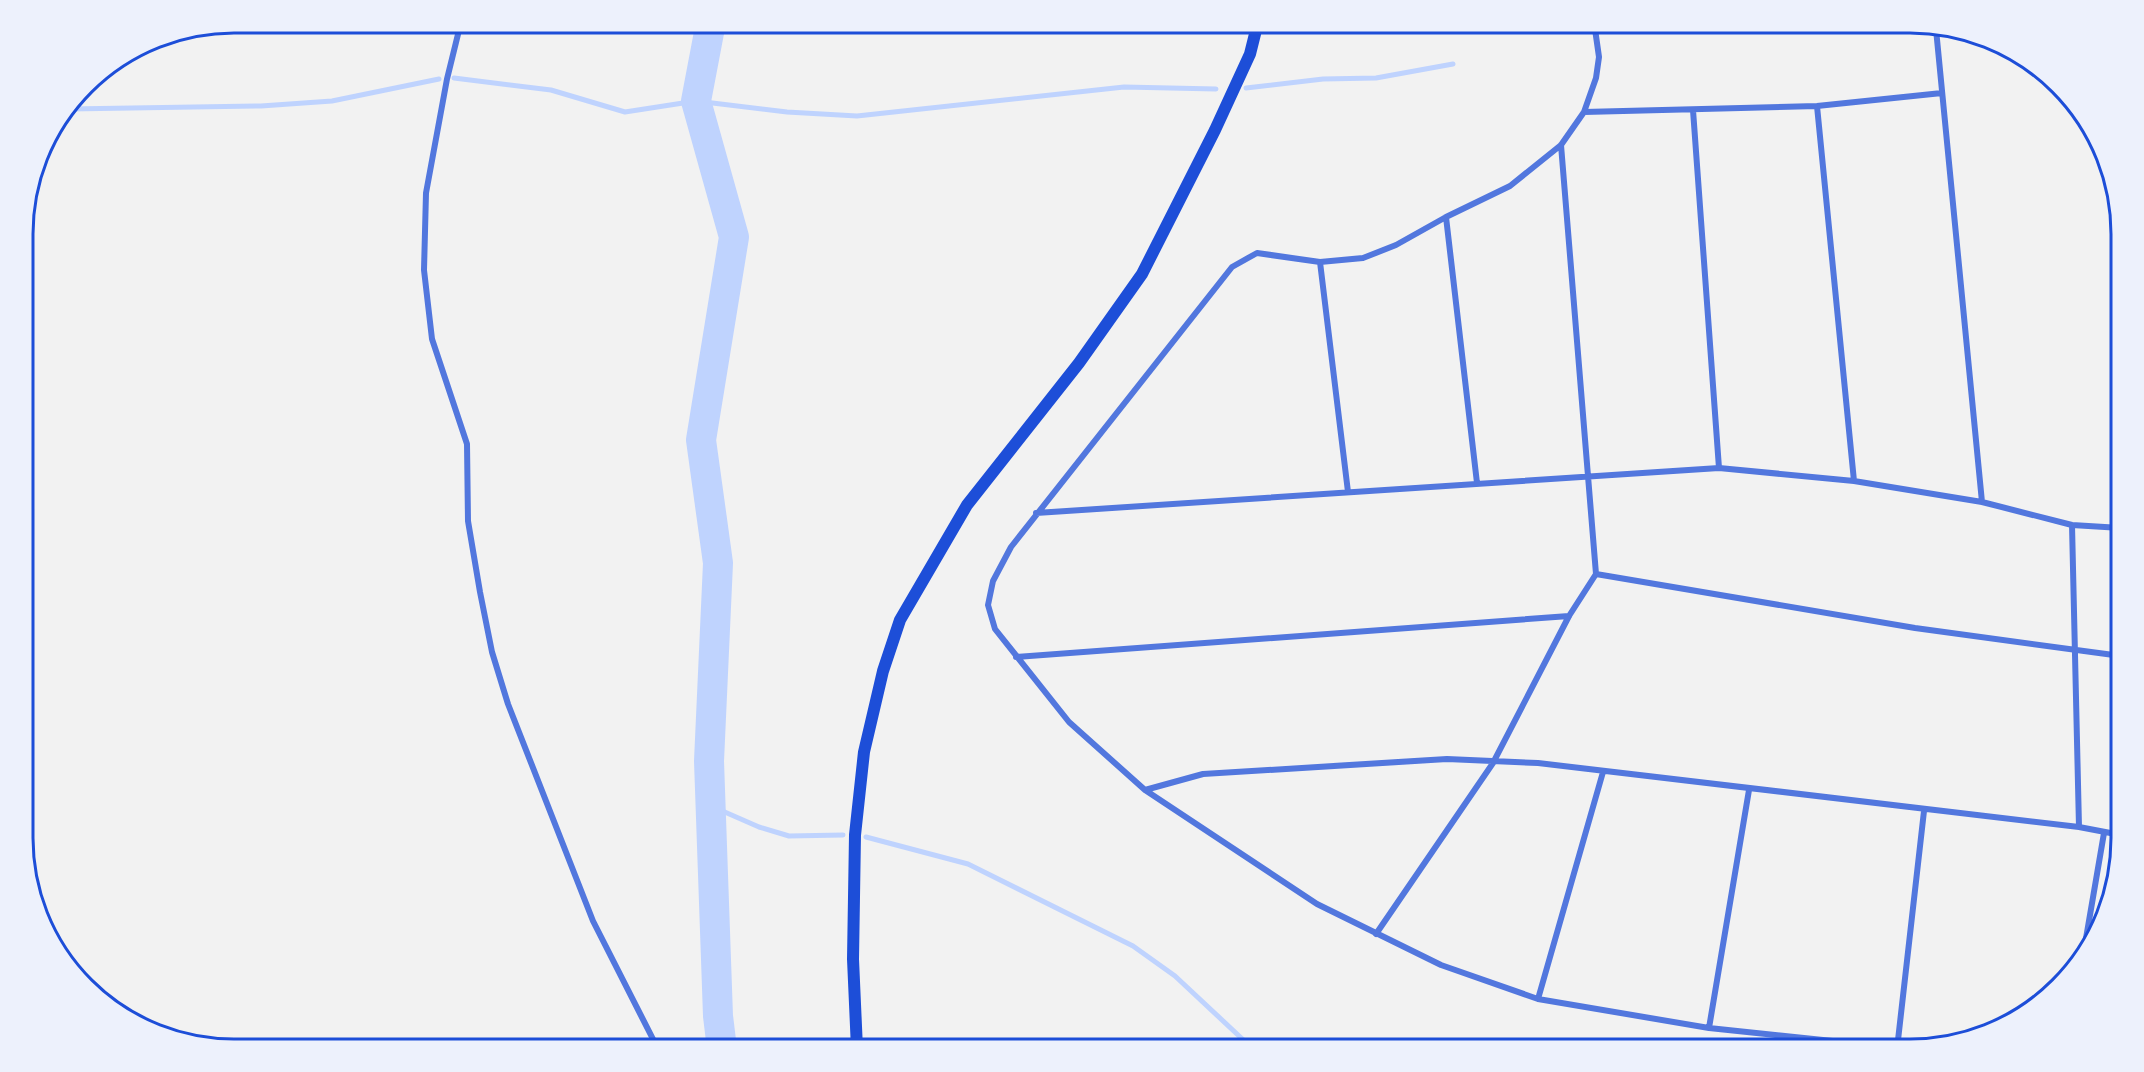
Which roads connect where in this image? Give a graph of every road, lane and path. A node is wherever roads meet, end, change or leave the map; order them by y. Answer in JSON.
{"nodes":[{"id":1,"x":458,"y":33,"type":"edge"},
{"id":2,"x":1255,"y":33,"type":"edge"},
{"id":3,"x":1595,"y":33,"type":"edge"},
{"id":4,"x":1937,"y":35,"type":"edge"},
{"id":5,"x":1942,"y":93,"type":"junction"},
{"id":6,"x":1817,"y":106,"type":"junction"},
{"id":7,"x":1693,"y":110,"type":"junction"},
{"id":8,"x":1584,"y":112,"type":"junction"},
{"id":9,"x":1561,"y":145,"type":"junction"},
{"id":10,"x":1446,"y":216,"type":"junction"},
{"id":11,"x":1320,"y":262,"type":"junction"},
{"id":12,"x":1719,"y":468,"type":"junction"},
{"id":13,"x":1589,"y":478,"type":"junction"},
{"id":14,"x":1854,"y":481,"type":"junction"},
{"id":15,"x":1477,"y":483,"type":"junction"},
{"id":16,"x":1348,"y":492,"type":"junction"},
{"id":17,"x":1982,"y":502,"type":"junction"},
{"id":18,"x":1036,"y":513,"type":"junction"},
{"id":19,"x":2072,"y":525,"type":"junction"},
{"id":20,"x":2111,"y":527,"type":"edge"},
{"id":21,"x":1596,"y":574,"type":"junction"},
{"id":22,"x":1569,"y":616,"type":"junction"},
{"id":23,"x":2077,"y":650,"type":"junction"},
{"id":24,"x":2111,"y":655,"type":"edge"},
{"id":25,"x":1016,"y":657,"type":"junction"},
{"id":26,"x":1493,"y":763,"type":"junction"},
{"id":27,"x":1603,"y":772,"type":"junction"},
{"id":28,"x":1145,"y":789,"type":"junction"},
{"id":29,"x":1749,"y":789,"type":"junction"},
{"id":30,"x":1924,"y":811,"type":"junction"},
{"id":31,"x":2079,"y":827,"type":"junction"},
{"id":32,"x":2104,"y":833,"type":"junction"},
{"id":33,"x":2111,"y":834,"type":"edge"},
{"id":34,"x":2087,"y":932,"type":"edge"},
{"id":35,"x":1376,"y":934,"type":"junction"},
{"id":36,"x":1539,"y":999,"type":"junction"},
{"id":37,"x":1709,"y":1028,"type":"junction"},
{"id":38,"x":653,"y":1039,"type":"edge"},
{"id":39,"x":857,"y":1039,"type":"edge"},
{"id":40,"x":1812,"y":1039,"type":"edge"},
{"id":41,"x":1898,"y":1039,"type":"edge"}],
"edges":[{"from":1,"to":38,"type":"street"},
{"from":2,"to":39,"type":"main road"},
{"from":3,"to":8,"type":"street"},
{"from":4,"to":5,"type":"street"},
{"from":5,"to":6,"type":"street"},
{"from":5,"to":17,"type":"street"},
{"from":6,"to":7,"type":"street"},
{"from":6,"to":14,"type":"street"},
{"from":7,"to":8,"type":"street"},
{"from":7,"to":12,"type":"street"},
{"from":8,"to":9,"type":"street"},
{"from":9,"to":10,"type":"street"},
{"from":9,"to":13,"type":"street"},
{"from":10,"to":11,"type":"street"},
{"from":10,"to":15,"type":"street"},
{"from":11,"to":16,"type":"street"},
{"from":11,"to":18,"type":"street"},
{"from":12,"to":13,"type":"street"},
{"from":12,"to":14,"type":"street"},
{"from":13,"to":15,"type":"street"},
{"from":13,"to":21,"type":"street"},
{"from":14,"to":17,"type":"street"},
{"from":15,"to":16,"type":"street"},
{"from":16,"to":18,"type":"street"},
{"from":17,"to":19,"type":"street"},
{"from":18,"to":25,"type":"street"},
{"from":19,"to":20,"type":"street"},
{"from":19,"to":23,"type":"street"},
{"from":21,"to":22,"type":"street"},
{"from":21,"to":23,"type":"street"},
{"from":22,"to":25,"type":"street"},
{"from":22,"to":26,"type":"street"},
{"from":23,"to":24,"type":"street"},
{"from":23,"to":31,"type":"street"},
{"from":25,"to":28,"type":"street"},
{"from":26,"to":27,"type":"street"},
{"from":26,"to":28,"type":"street"},
{"from":26,"to":35,"type":"street"},
{"from":27,"to":29,"type":"street"},
{"from":27,"to":36,"type":"street"},
{"from":28,"to":35,"type":"street"},
{"from":29,"to":30,"type":"street"},
{"from":29,"to":37,"type":"street"},
{"from":30,"to":31,"type":"street"},
{"from":30,"to":41,"type":"street"},
{"from":31,"to":32,"type":"street"},
{"from":32,"to":33,"type":"street"},
{"from":32,"to":34,"type":"street"},
{"from":35,"to":36,"type":"street"},
{"from":36,"to":37,"type":"street"},
{"from":37,"to":40,"type":"street"}]}
